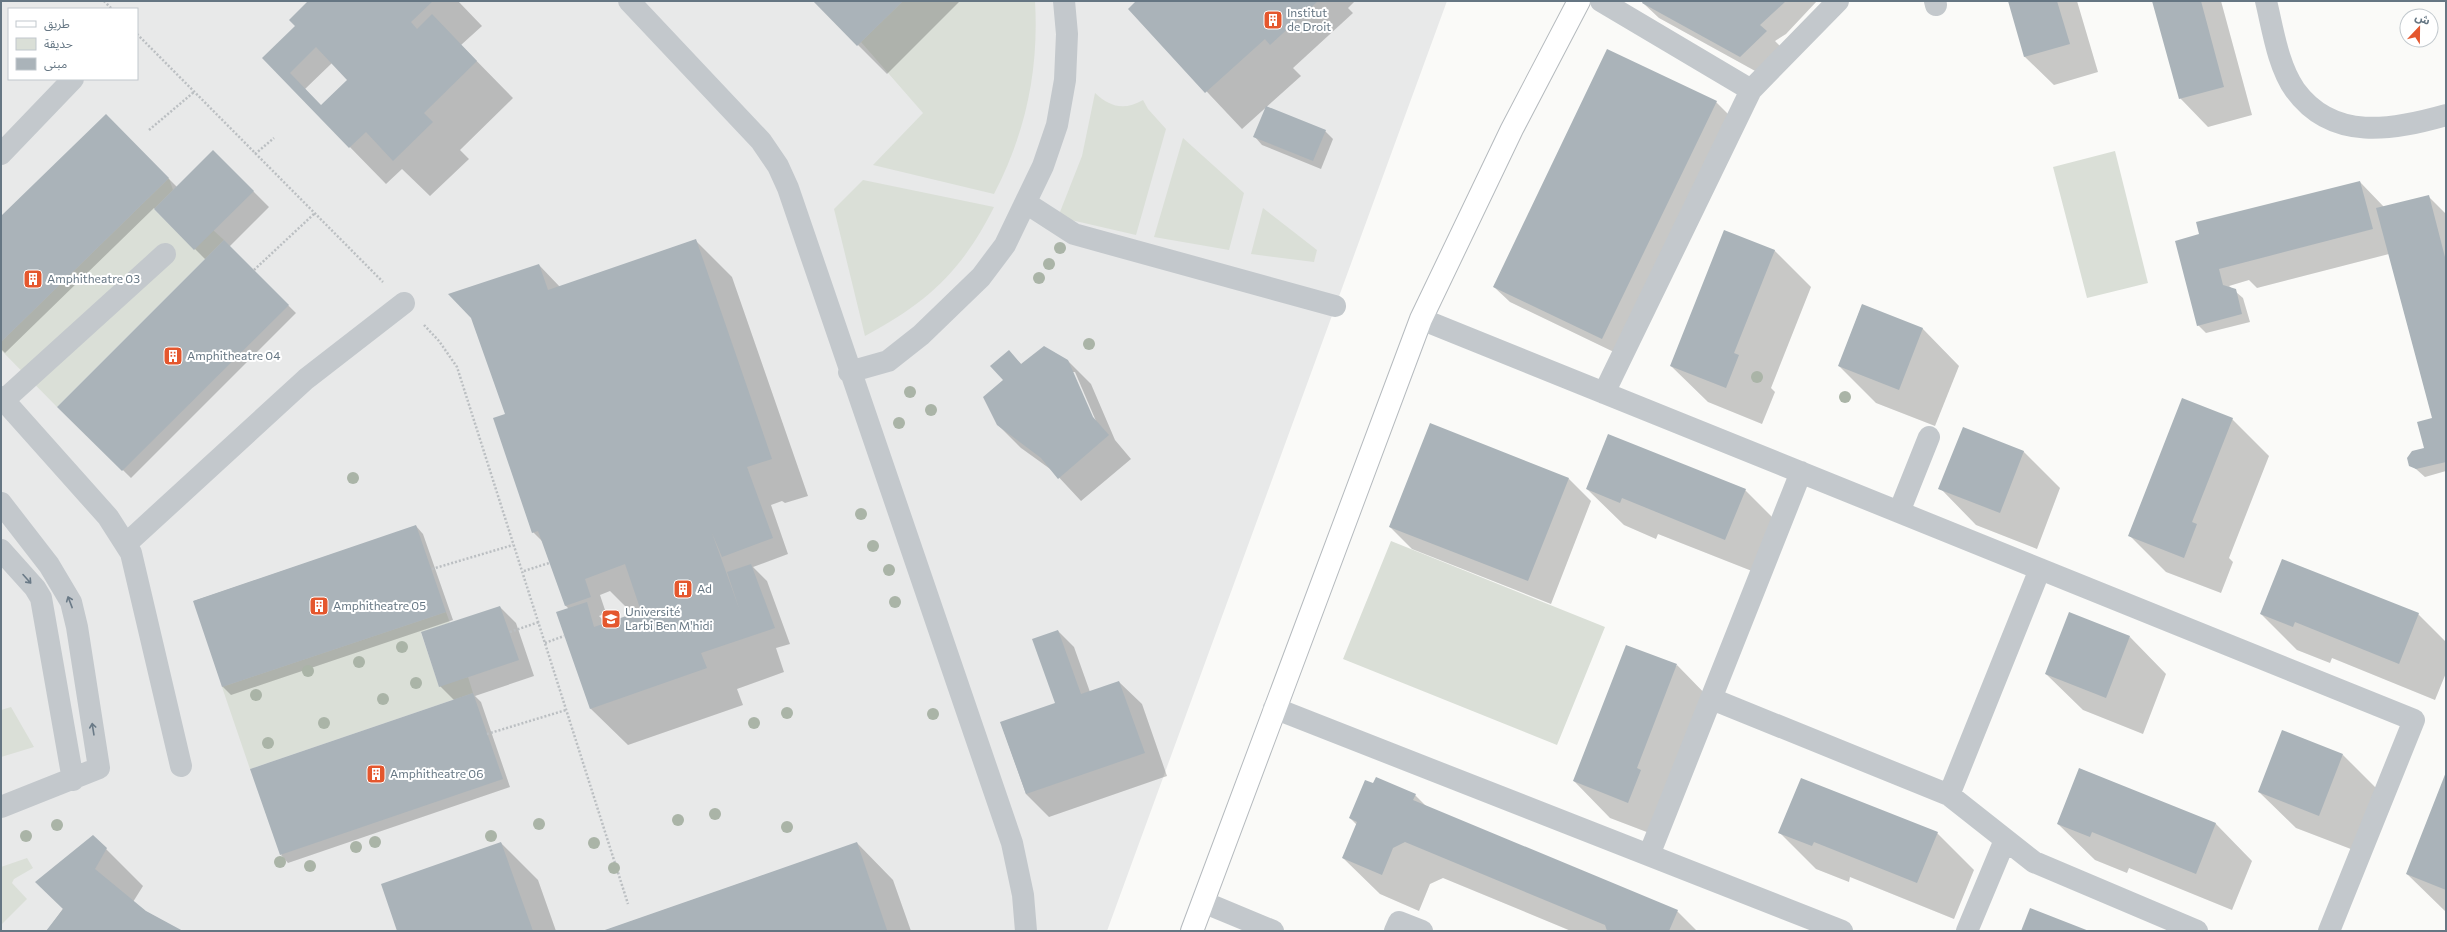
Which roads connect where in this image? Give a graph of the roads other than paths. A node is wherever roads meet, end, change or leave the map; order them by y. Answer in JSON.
{"nodes":[{"id":1,"x":629,"y":1,"type":"edge"},
{"id":2,"x":1064,"y":1,"type":"edge"},
{"id":3,"x":1579,"y":1,"type":"edge"},
{"id":4,"x":1601,"y":1,"type":"edge"},
{"id":5,"x":1838,"y":1,"type":"edge"},
{"id":6,"x":2266,"y":1,"type":"edge"},
{"id":7,"x":72,"y":80,"type":"edge"},
{"id":8,"x":1750,"y":90,"type":"junction"},
{"id":9,"x":2446,"y":114,"type":"edge"},
{"id":10,"x":1,"y":154,"type":"edge"},
{"id":11,"x":1026,"y":203,"type":"junction"},
{"id":12,"x":164,"y":254,"type":"dead end"},
{"id":13,"x":404,"y":303,"type":"road end"},
{"id":14,"x":1336,"y":306,"type":"dead end"},
{"id":15,"x":1421,"y":319,"type":"junction"},
{"id":16,"x":849,"y":372,"type":"junction"},
{"id":17,"x":1604,"y":393,"type":"junction"},
{"id":18,"x":2,"y":399,"type":"edge"},
{"id":19,"x":1929,"y":437,"type":"dead end"},
{"id":20,"x":1801,"y":472,"type":"junction"},
{"id":21,"x":1,"y":503,"type":"edge"},
{"id":22,"x":1899,"y":512,"type":"junction"},
{"id":23,"x":126,"y":544,"type":"junction"},
{"id":24,"x":1,"y":550,"type":"edge"},
{"id":25,"x":2040,"y":569,"type":"junction"},
{"id":26,"x":1712,"y":699,"type":"junction"},
{"id":27,"x":1274,"y":708,"type":"junction"},
{"id":28,"x":181,"y":766,"type":"dead end"},
{"id":29,"x":73,"y":780,"type":"junction"},
{"id":30,"x":1949,"y":795,"type":"junction"},
{"id":31,"x":1,"y":807,"type":"edge"},
{"id":32,"x":2005,"y":840,"type":"junction"},
{"id":33,"x":1649,"y":855,"type":"junction"},
{"id":34,"x":1203,"y":902,"type":"junction"},
{"id":35,"x":1026,"y":931,"type":"edge"},
{"id":36,"x":1192,"y":931,"type":"edge"},
{"id":37,"x":1273,"y":931,"type":"edge"},
{"id":38,"x":1395,"y":931,"type":"edge"},
{"id":39,"x":1422,"y":931,"type":"edge"},
{"id":40,"x":1842,"y":931,"type":"edge"},
{"id":41,"x":1967,"y":931,"type":"edge"},
{"id":42,"x":2197,"y":931,"type":"edge"},
{"id":43,"x":2329,"y":931,"type":"edge"}],
"edges":[{"from":1,"to":16,"type":"street"},
{"from":2,"to":11,"type":"street"},
{"from":3,"to":15,"type":"main road"},
{"from":4,"to":8,"type":"street"},
{"from":5,"to":8,"type":"street"},
{"from":6,"to":9,"type":"street"},
{"from":7,"to":10,"type":"street"},
{"from":8,"to":17,"type":"street"},
{"from":11,"to":14,"type":"street"},
{"from":11,"to":16,"type":"street"},
{"from":12,"to":18,"type":"street"},
{"from":13,"to":23,"type":"street"},
{"from":15,"to":17,"type":"street"},
{"from":15,"to":27,"type":"main road"},
{"from":16,"to":35,"type":"street"},
{"from":17,"to":20,"type":"street"},
{"from":18,"to":23,"type":"street"},
{"from":19,"to":22,"type":"street"},
{"from":20,"to":22,"type":"street"},
{"from":20,"to":26,"type":"street"},
{"from":29,"to":21,"type":"street","one_way":true},
{"from":22,"to":25,"type":"street"},
{"from":23,"to":28,"type":"street"},
{"from":24,"to":29,"type":"street","one_way":true},
{"from":25,"to":30,"type":"street"},
{"from":25,"to":43,"type":"street"},
{"from":26,"to":30,"type":"street"},
{"from":26,"to":33,"type":"street"},
{"from":27,"to":33,"type":"street"},
{"from":27,"to":34,"type":"main road"},
{"from":29,"to":31,"type":"street"},
{"from":30,"to":32,"type":"street"},
{"from":32,"to":41,"type":"street"},
{"from":32,"to":42,"type":"street"},
{"from":33,"to":40,"type":"street"},
{"from":34,"to":36,"type":"main road"},
{"from":34,"to":37,"type":"street"},
{"from":38,"to":39,"type":"street"}]}
